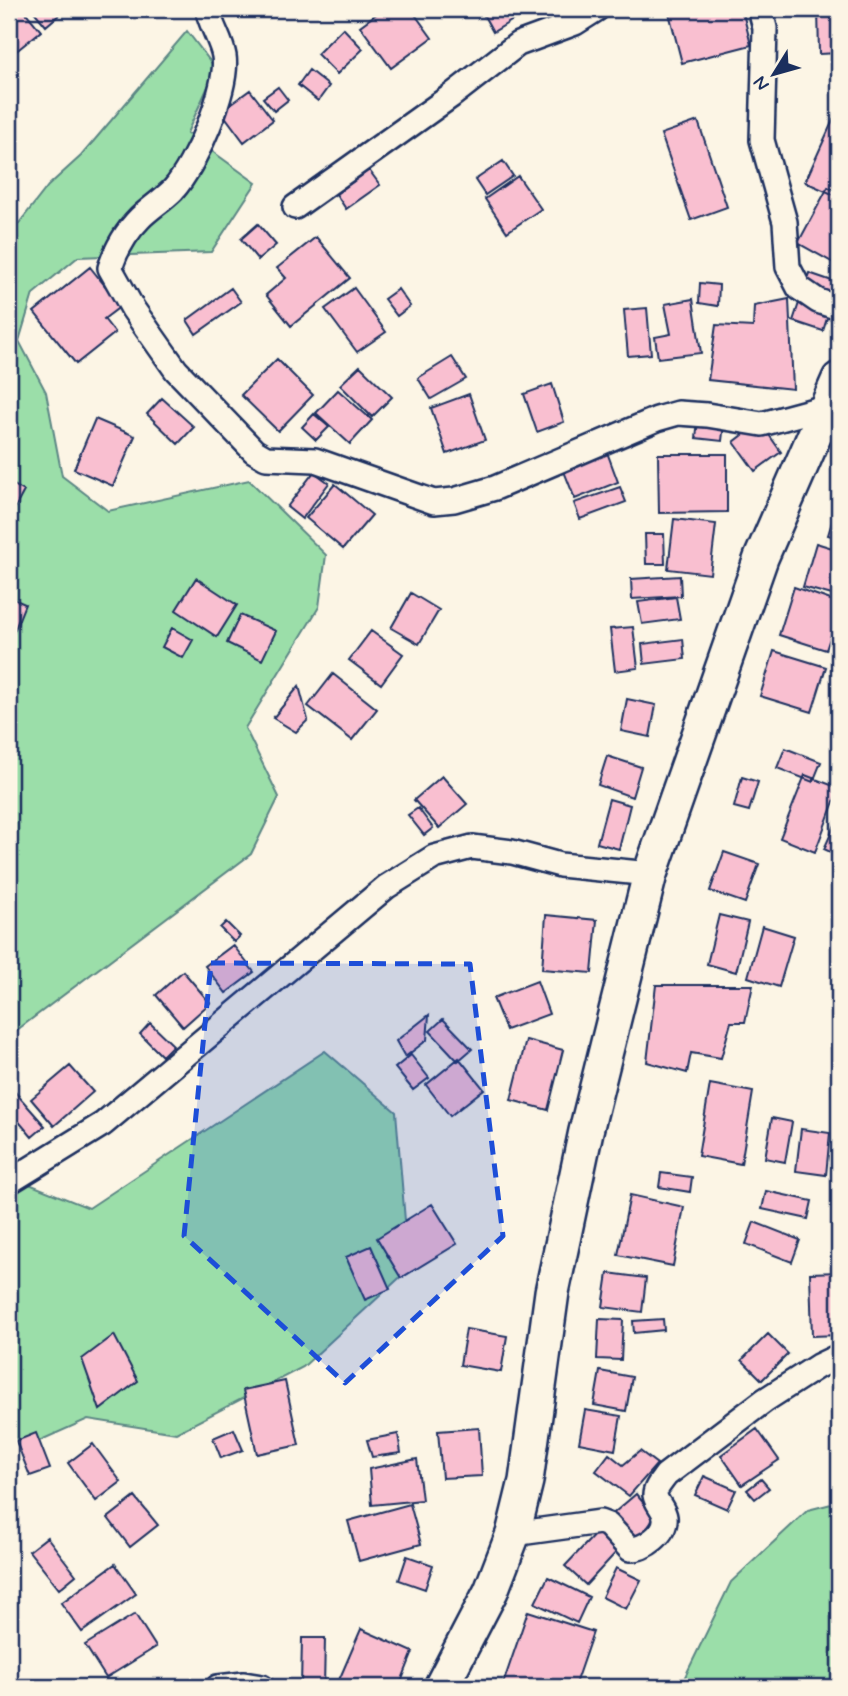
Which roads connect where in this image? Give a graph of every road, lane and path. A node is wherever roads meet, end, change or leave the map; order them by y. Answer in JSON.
{"nodes":[{"id":1,"x":210,"y":9,"type":"edge"},
{"id":2,"x":597,"y":9,"type":"edge"},
{"id":3,"x":761,"y":9,"type":"edge"},
{"id":4,"x":295,"y":207,"type":"dead end"},
{"id":5,"x":839,"y":308,"type":"edge"},
{"id":6,"x":835,"y":400,"type":"edge"},
{"id":7,"x":650,"y":874,"type":"junction"},
{"id":8,"x":9,"y":1182,"type":"edge"},
{"id":9,"x":839,"y":1356,"type":"edge"},
{"id":10,"x":513,"y":1534,"type":"junction"},
{"id":11,"x":218,"y":1687,"type":"edge"},
{"id":12,"x":262,"y":1687,"type":"edge"},
{"id":13,"x":441,"y":1687,"type":"edge"}],
"edges":[{"from":1,"to":6,"type":"street"},
{"from":2,"to":4,"type":"street"},
{"from":3,"to":5,"type":"street"},
{"from":6,"to":7,"type":"main road"},
{"from":7,"to":8,"type":"street"},
{"from":7,"to":10,"type":"main road"},
{"from":9,"to":10,"type":"street"},
{"from":10,"to":13,"type":"main road"},
{"from":11,"to":12,"type":"street"}]}
